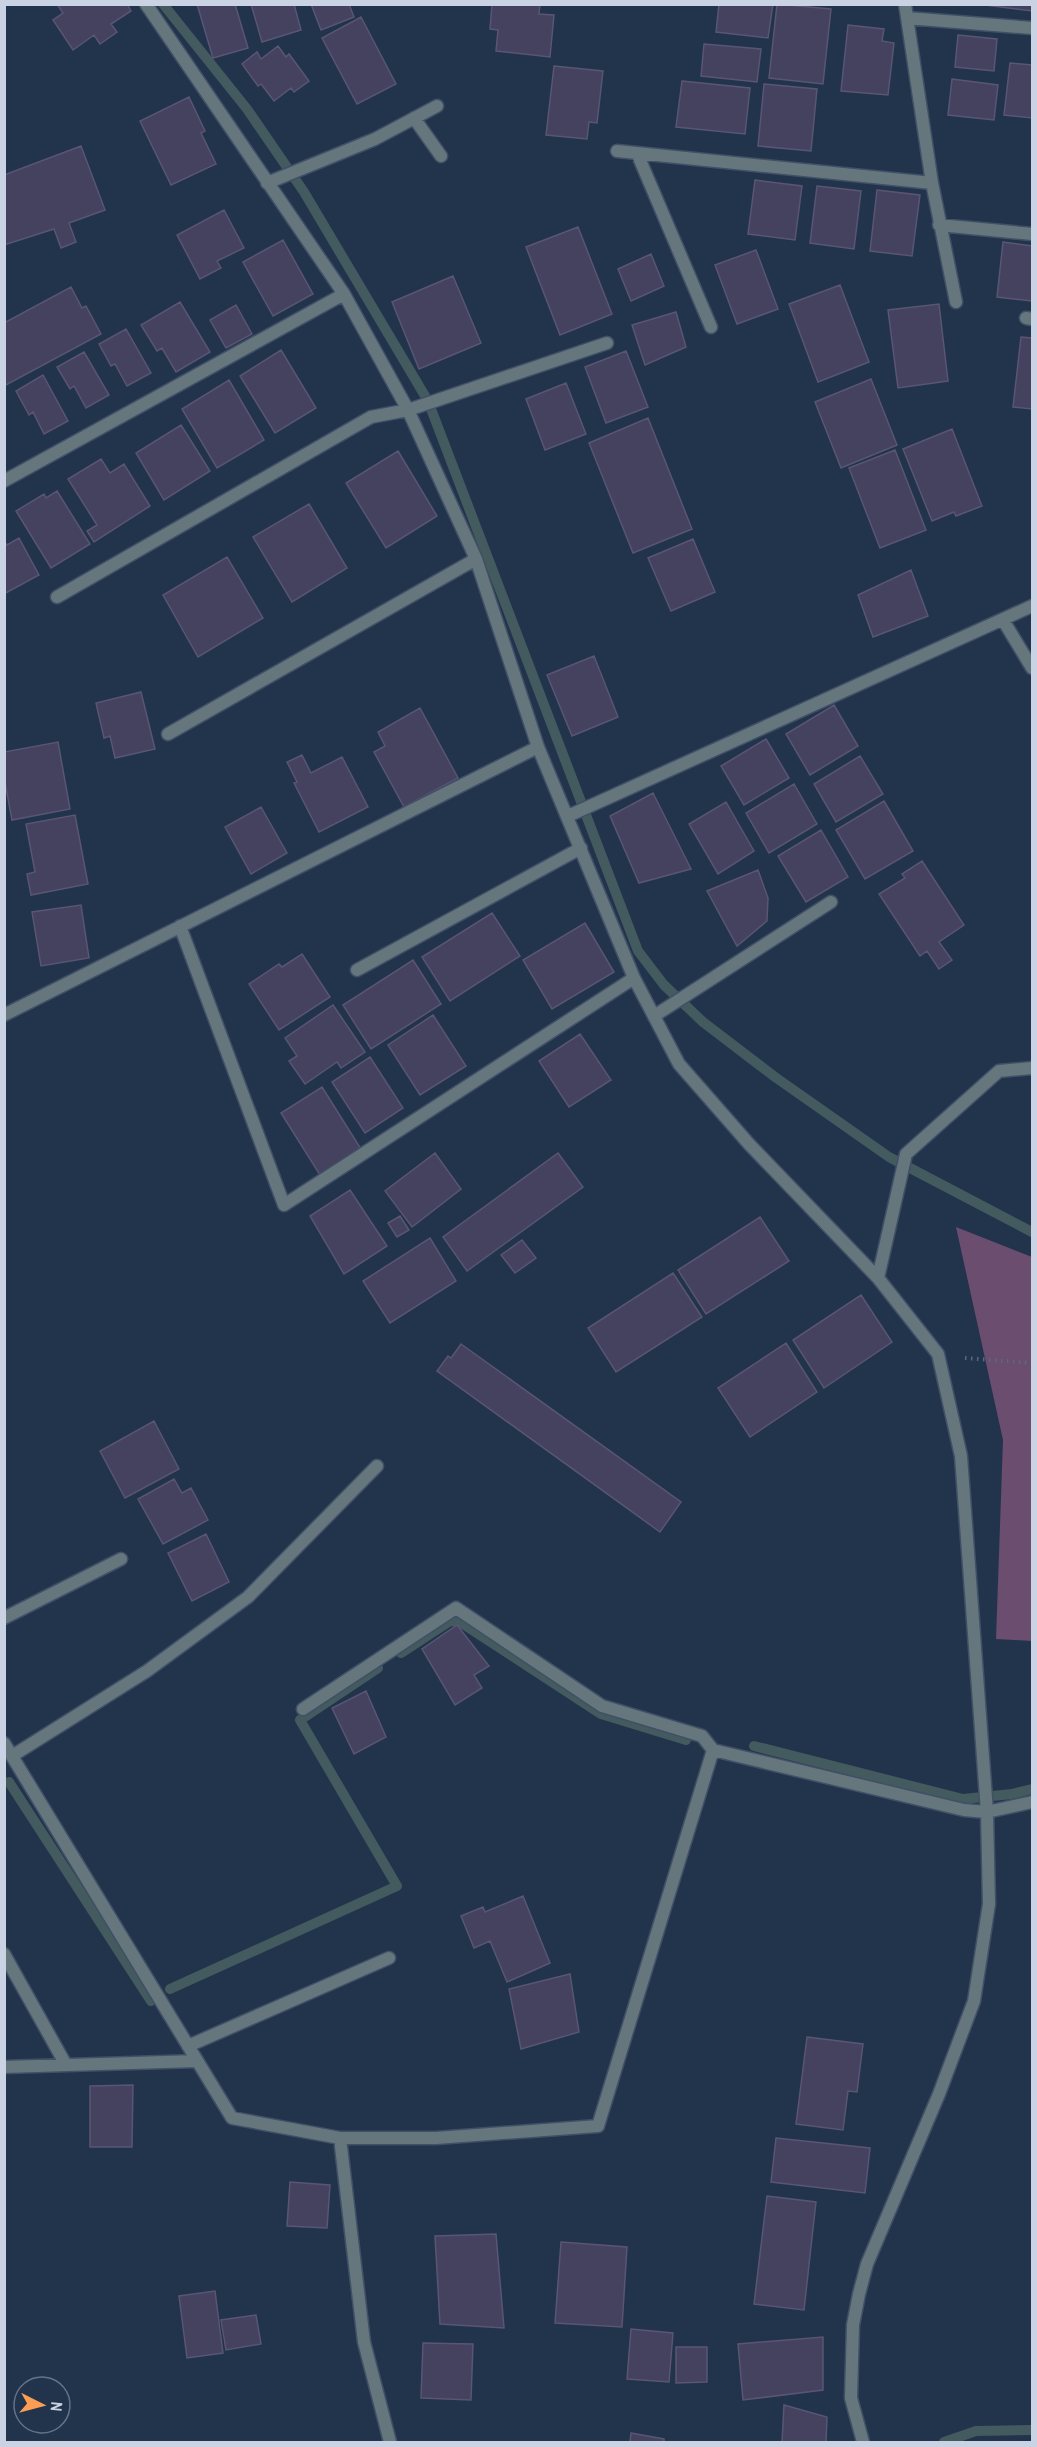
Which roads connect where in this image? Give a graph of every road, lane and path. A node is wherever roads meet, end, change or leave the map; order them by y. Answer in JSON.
{"nodes":[{"id":1,"x":146,"y":4,"type":"edge"},
{"id":2,"x":905,"y":4,"type":"edge"},
{"id":3,"x":907,"y":18,"type":"junction"},
{"id":4,"x":1032,"y":28,"type":"edge"},
{"id":5,"x":437,"y":106,"type":"dead end"},
{"id":6,"x":414,"y":118,"type":"junction"},
{"id":7,"x":617,"y":151,"type":"dead end"},
{"id":8,"x":637,"y":153,"type":"junction"},
{"id":9,"x":441,"y":156,"type":"dead end"},
{"id":10,"x":269,"y":182,"type":"junction"},
{"id":11,"x":932,"y":183,"type":"junction"},
{"id":12,"x":939,"y":225,"type":"junction"},
{"id":13,"x":1032,"y":234,"type":"edge"},
{"id":14,"x":344,"y":294,"type":"junction"},
{"id":15,"x":956,"y":302,"type":"dead end"},
{"id":16,"x":711,"y":327,"type":"dead end"},
{"id":17,"x":607,"y":343,"type":"dead end"},
{"id":18,"x":409,"y":409,"type":"junction"},
{"id":19,"x":4,"y":481,"type":"edge"},
{"id":20,"x":476,"y":559,"type":"junction"},
{"id":21,"x":57,"y":597,"type":"dead end"},
{"id":22,"x":1032,"y":606,"type":"edge"},
{"id":23,"x":1003,"y":620,"type":"junction"},
{"id":24,"x":1032,"y":668,"type":"edge"},
{"id":25,"x":168,"y":734,"type":"dead end"},
{"id":26,"x":538,"y":747,"type":"junction"},
{"id":27,"x":570,"y":816,"type":"junction"},
{"id":28,"x":581,"y":848,"type":"junction"},
{"id":29,"x":831,"y":902,"type":"dead end"},
{"id":30,"x":180,"y":926,"type":"junction"},
{"id":31,"x":357,"y":970,"type":"dead end"},
{"id":32,"x":634,"y":978,"type":"junction"},
{"id":33,"x":4,"y":1015,"type":"edge"},
{"id":34,"x":656,"y":1015,"type":"junction"},
{"id":35,"x":1032,"y":1068,"type":"edge"},
{"id":36,"x":878,"y":1278,"type":"junction"},
{"id":37,"x":938,"y":1354,"type":"junction"},
{"id":38,"x":1032,"y":1363,"type":"edge"},
{"id":39,"x":377,"y":1466,"type":"dead end"},
{"id":40,"x":121,"y":1559,"type":"dead end"},
{"id":41,"x":4,"y":1618,"type":"edge"},
{"id":42,"x":303,"y":1709,"type":"dead end"},
{"id":43,"x":7,"y":1748,"type":"edge"},
{"id":44,"x":713,"y":1750,"type":"junction"},
{"id":45,"x":1032,"y":1802,"type":"edge"},
{"id":46,"x":987,"y":1807,"type":"junction"},
{"id":47,"x":4,"y":1954,"type":"edge"},
{"id":48,"x":389,"y":1958,"type":"dead end"},
{"id":49,"x":188,"y":2046,"type":"junction"},
{"id":50,"x":197,"y":2061,"type":"junction"},
{"id":51,"x":66,"y":2065,"type":"junction"},
{"id":52,"x":4,"y":2067,"type":"edge"},
{"id":53,"x":340,"y":2138,"type":"junction"},
{"id":54,"x":390,"y":2442,"type":"edge"},
{"id":55,"x":862,"y":2442,"type":"edge"}],
"edges":[{"from":1,"to":10,"type":"street"},
{"from":2,"to":3,"type":"street"},
{"from":3,"to":4,"type":"street"},
{"from":3,"to":11,"type":"street"},
{"from":5,"to":6,"type":"street"},
{"from":6,"to":9,"type":"street"},
{"from":6,"to":10,"type":"street"},
{"from":7,"to":8,"type":"street"},
{"from":8,"to":11,"type":"street"},
{"from":8,"to":16,"type":"street"},
{"from":10,"to":14,"type":"street"},
{"from":11,"to":12,"type":"street"},
{"from":12,"to":13,"type":"street"},
{"from":12,"to":15,"type":"street"},
{"from":14,"to":18,"type":"street"},
{"from":14,"to":19,"type":"street"},
{"from":17,"to":18,"type":"street"},
{"from":18,"to":20,"type":"street"},
{"from":18,"to":21,"type":"street"},
{"from":20,"to":25,"type":"street"},
{"from":20,"to":26,"type":"street"},
{"from":22,"to":23,"type":"street"},
{"from":23,"to":24,"type":"street"},
{"from":23,"to":27,"type":"street"},
{"from":26,"to":27,"type":"street"},
{"from":26,"to":30,"type":"street"},
{"from":27,"to":28,"type":"street"},
{"from":28,"to":31,"type":"street"},
{"from":28,"to":32,"type":"street"},
{"from":29,"to":34,"type":"street"},
{"from":30,"to":32,"type":"street"},
{"from":30,"to":33,"type":"street"},
{"from":32,"to":34,"type":"street"},
{"from":34,"to":36,"type":"street"},
{"from":35,"to":36,"type":"street"},
{"from":36,"to":37,"type":"street"},
{"from":37,"to":38,"type":"path"},
{"from":37,"to":46,"type":"street"},
{"from":39,"to":43,"type":"street"},
{"from":40,"to":41,"type":"street"},
{"from":42,"to":44,"type":"street"},
{"from":43,"to":49,"type":"street"},
{"from":44,"to":46,"type":"street"},
{"from":44,"to":53,"type":"street"},
{"from":45,"to":46,"type":"street"},
{"from":46,"to":55,"type":"street"},
{"from":47,"to":51,"type":"street"},
{"from":48,"to":49,"type":"street"},
{"from":49,"to":50,"type":"street"},
{"from":50,"to":51,"type":"street"},
{"from":50,"to":53,"type":"street"},
{"from":51,"to":52,"type":"street"},
{"from":53,"to":54,"type":"street"}]}
